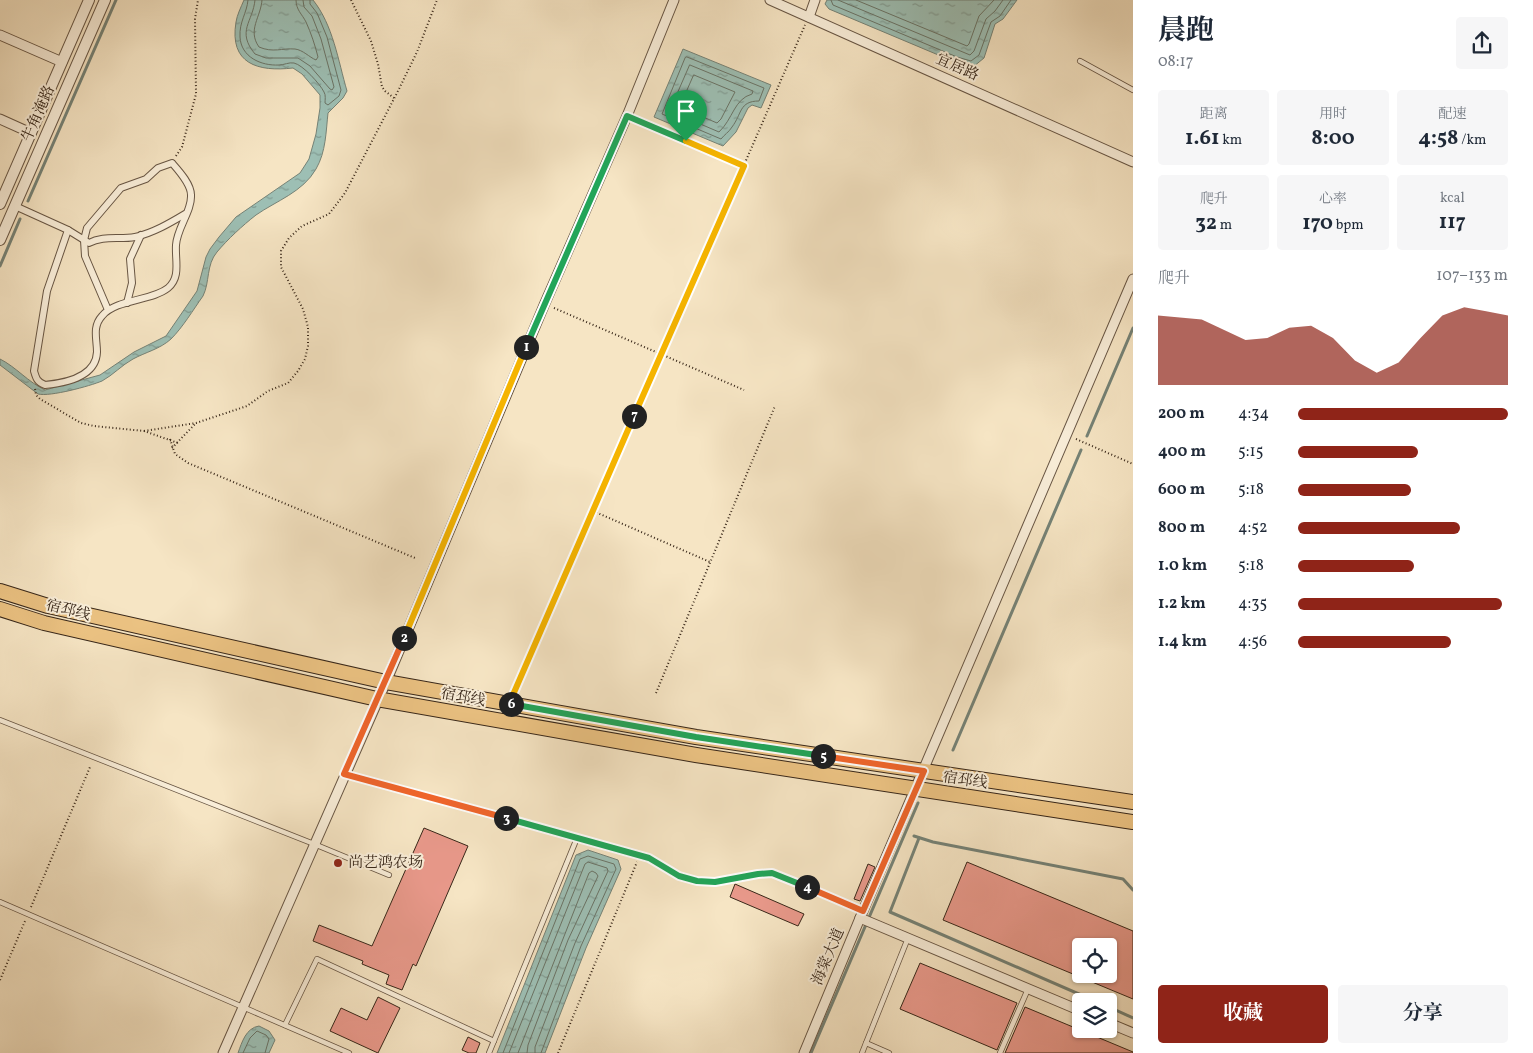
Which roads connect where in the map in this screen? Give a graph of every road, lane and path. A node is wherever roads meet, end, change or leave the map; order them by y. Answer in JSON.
{"nodes":[{"id":1,"x":89,"y":0,"type":"edge"},
{"id":2,"x":105,"y":0,"type":"edge"},
{"id":3,"x":198,"y":0,"type":"edge"},
{"id":4,"x":351,"y":0,"type":"edge"},
{"id":5,"x":436,"y":0,"type":"edge"},
{"id":6,"x":674,"y":0,"type":"edge"},
{"id":7,"x":770,"y":0,"type":"edge"},
{"id":8,"x":815,"y":0,"type":"edge"},
{"id":9,"x":808,"y":17,"type":"junction"},
{"id":10,"x":0,"y":35,"type":"edge"},
{"id":11,"x":1080,"y":60,"type":"dead end"},
{"id":12,"x":62,"y":62,"type":"junction"},
{"id":13,"x":1133,"y":90,"type":"edge"},
{"id":14,"x":394,"y":98,"type":"junction"},
{"id":15,"x":627,"y":116,"type":"junction"},
{"id":16,"x":0,"y":119,"type":"edge"},
{"id":17,"x":31,"y":133,"type":"junction"},
{"id":18,"x":1133,"y":162,"type":"edge"},
{"id":19,"x":172,"y":163,"type":"junction"},
{"id":20,"x":744,"y":166,"type":"junction"},
{"id":21,"x":4,"y":182,"type":"edge"},
{"id":22,"x":0,"y":204,"type":"edge"},
{"id":23,"x":15,"y":206,"type":"junction"},
{"id":24,"x":185,"y":214,"type":"junction"},
{"id":25,"x":68,"y":230,"type":"junction"},
{"id":26,"x":140,"y":235,"type":"junction"},
{"id":27,"x":0,"y":240,"type":"edge"},
{"id":28,"x":84,"y":240,"type":"junction"},
{"id":29,"x":1133,"y":280,"type":"edge"},
{"id":30,"x":128,"y":303,"type":"junction"},
{"id":31,"x":545,"y":303,"type":"junction"},
{"id":32,"x":108,"y":310,"type":"junction"},
{"id":33,"x":661,"y":354,"type":"junction"},
{"id":34,"x":39,"y":383,"type":"junction"},
{"id":35,"x":744,"y":390,"type":"dead end"},
{"id":36,"x":775,"y":406,"type":"dead end"},
{"id":37,"x":196,"y":423,"type":"junction"},
{"id":38,"x":144,"y":431,"type":"junction"},
{"id":39,"x":1067,"y":435,"type":"junction"},
{"id":40,"x":170,"y":440,"type":"junction"},
{"id":41,"x":178,"y":443,"type":"junction"},
{"id":42,"x":172,"y":448,"type":"junction"},
{"id":43,"x":1133,"y":464,"type":"edge"},
{"id":44,"x":593,"y":511,"type":"junction"},
{"id":45,"x":416,"y":558,"type":"dead end"},
{"id":46,"x":710,"y":562,"type":"junction"},
{"id":47,"x":0,"y":591,"type":"edge"},
{"id":48,"x":0,"y":609,"type":"edge"},
{"id":49,"x":386,"y":682,"type":"junction"},
{"id":50,"x":656,"y":693,"type":"dead end"},
{"id":51,"x":377,"y":699,"type":"junction"},
{"id":52,"x":509,"y":704,"type":"junction"},
{"id":53,"x":0,"y":720,"type":"edge"},
{"id":54,"x":90,"y":766,"type":"dead end"},
{"id":55,"x":924,"y":771,"type":"junction"},
{"id":56,"x":344,"y":774,"type":"junction"},
{"id":57,"x":916,"y":790,"type":"junction"},
{"id":58,"x":1133,"y":802,"type":"edge"},
{"id":59,"x":1133,"y":822,"type":"edge"},
{"id":60,"x":577,"y":838,"type":"junction"},
{"id":61,"x":314,"y":844,"type":"junction"},
{"id":62,"x":640,"y":856,"type":"junction"},
{"id":63,"x":389,"y":875,"type":"dead end"},
{"id":64,"x":0,"y":902,"type":"edge"},
{"id":65,"x":28,"y":914,"type":"junction"},
{"id":66,"x":862,"y":916,"type":"junction"},
{"id":67,"x":908,"y":938,"type":"junction"},
{"id":68,"x":0,"y":980,"type":"edge"},
{"id":69,"x":1028,"y":989,"type":"junction"},
{"id":70,"x":243,"y":1006,"type":"junction"},
{"id":71,"x":1072,"y":1007,"type":"edge"},
{"id":72,"x":285,"y":1025,"type":"junction"},
{"id":73,"x":1117,"y":1026,"type":"edge"},
{"id":74,"x":1133,"y":1033,"type":"edge"},
{"id":75,"x":494,"y":1041,"type":"junction"},
{"id":76,"x":866,"y":1043,"type":"junction"},
{"id":77,"x":223,"y":1053,"type":"edge"},
{"id":78,"x":349,"y":1053,"type":"edge"},
{"id":79,"x":489,"y":1053,"type":"edge"},
{"id":80,"x":558,"y":1053,"type":"edge"},
{"id":81,"x":804,"y":1053,"type":"edge"},
{"id":82,"x":862,"y":1053,"type":"edge"},
{"id":83,"x":889,"y":1053,"type":"edge"},
{"id":84,"x":1000,"y":1053,"type":"edge"}],
"edges":[{"from":1,"to":12,"type":"street","name":"牛角淹路"},
{"from":2,"to":23,"type":"street","name":"牛角淹路"},
{"from":3,"to":19,"type":"path"},
{"from":4,"to":14,"type":"path"},
{"from":5,"to":14,"type":"path"},
{"from":6,"to":15,"type":"street"},
{"from":7,"to":9,"type":"street","name":"宜居路"},
{"from":8,"to":9,"type":"street"},
{"from":9,"to":18,"type":"street","name":"宜居路"},
{"from":9,"to":20,"type":"path"},
{"from":10,"to":12,"type":"street"},
{"from":11,"to":13,"type":"lane"},
{"from":12,"to":17,"type":"street","name":"牛角淹路"},
{"from":14,"to":37,"type":"path"},
{"from":15,"to":20,"type":"path"},
{"from":15,"to":31,"type":"street"},
{"from":16,"to":17,"type":"street"},
{"from":17,"to":21,"type":"street","name":"牛角淹路"},
{"from":19,"to":24,"type":"street"},
{"from":19,"to":28,"type":"street"},
{"from":20,"to":33,"type":"path"},
{"from":21,"to":22,"type":"street","name":"牛角淹路"},
{"from":23,"to":25,"type":"street"},
{"from":23,"to":27,"type":"street","name":"牛角淹路"},
{"from":24,"to":26,"type":"street"},
{"from":24,"to":30,"type":"street"},
{"from":25,"to":28,"type":"street"},
{"from":25,"to":34,"type":"street"},
{"from":26,"to":28,"type":"street"},
{"from":26,"to":30,"type":"street"},
{"from":28,"to":32,"type":"street"},
{"from":29,"to":39,"type":"street","name":"海棠大道"},
{"from":30,"to":32,"type":"street"},
{"from":31,"to":33,"type":"path"},
{"from":31,"to":49,"type":"street"},
{"from":32,"to":34,"type":"street"},
{"from":33,"to":35,"type":"path"},
{"from":33,"to":44,"type":"path"},
{"from":34,"to":38,"type":"path"},
{"from":36,"to":46,"type":"path"},
{"from":37,"to":38,"type":"path"},
{"from":37,"to":41,"type":"path"},
{"from":38,"to":40,"type":"path"},
{"from":39,"to":43,"type":"path"},
{"from":39,"to":55,"type":"street","name":"海棠大道"},
{"from":40,"to":41,"type":"path"},
{"from":40,"to":42,"type":"path"},
{"from":41,"to":42,"type":"path"},
{"from":42,"to":45,"type":"path"},
{"from":44,"to":46,"type":"path"},
{"from":44,"to":52,"type":"path"},
{"from":46,"to":50,"type":"path"},
{"from":47,"to":49,"type":"main road","name":"宿邳线"},
{"from":48,"to":51,"type":"main road","name":"宿邳线"},
{"from":49,"to":51,"type":"street"},
{"from":49,"to":52,"type":"main road","name":"宿邳线"},
{"from":51,"to":56,"type":"street"},
{"from":51,"to":57,"type":"main road","name":"宿邳线"},
{"from":52,"to":55,"type":"main road","name":"宿邳线"},
{"from":53,"to":61,"type":"lane"},
{"from":54,"to":65,"type":"path"},
{"from":55,"to":57,"type":"street","name":"海棠大道"},
{"from":55,"to":58,"type":"main road","name":"宿邳线"},
{"from":56,"to":60,"type":"lane"},
{"from":56,"to":61,"type":"street"},
{"from":57,"to":59,"type":"main road","name":"宿邳线"},
{"from":57,"to":66,"type":"street","name":"海棠大道"},
{"from":60,"to":62,"type":"lane"},
{"from":60,"to":75,"type":"lane"},
{"from":61,"to":63,"type":"lane"},
{"from":61,"to":70,"type":"street"},
{"from":62,"to":66,"type":"lane"},
{"from":62,"to":80,"type":"path"},
{"from":64,"to":65,"type":"lane"},
{"from":65,"to":68,"type":"path"},
{"from":65,"to":70,"type":"lane"},
{"from":66,"to":67,"type":"street"},
{"from":66,"to":81,"type":"street","name":"海棠大道"},
{"from":67,"to":69,"type":"street"},
{"from":67,"to":76,"type":"lane"},
{"from":69,"to":71,"type":"street"},
{"from":69,"to":84,"type":"lane"},
{"from":70,"to":72,"type":"lane"},
{"from":70,"to":77,"type":"street"},
{"from":72,"to":75,"type":"lane"},
{"from":72,"to":78,"type":"lane"},
{"from":73,"to":74,"type":"street"},
{"from":75,"to":79,"type":"lane"},
{"from":76,"to":82,"type":"lane"},
{"from":76,"to":83,"type":"lane"}]}
